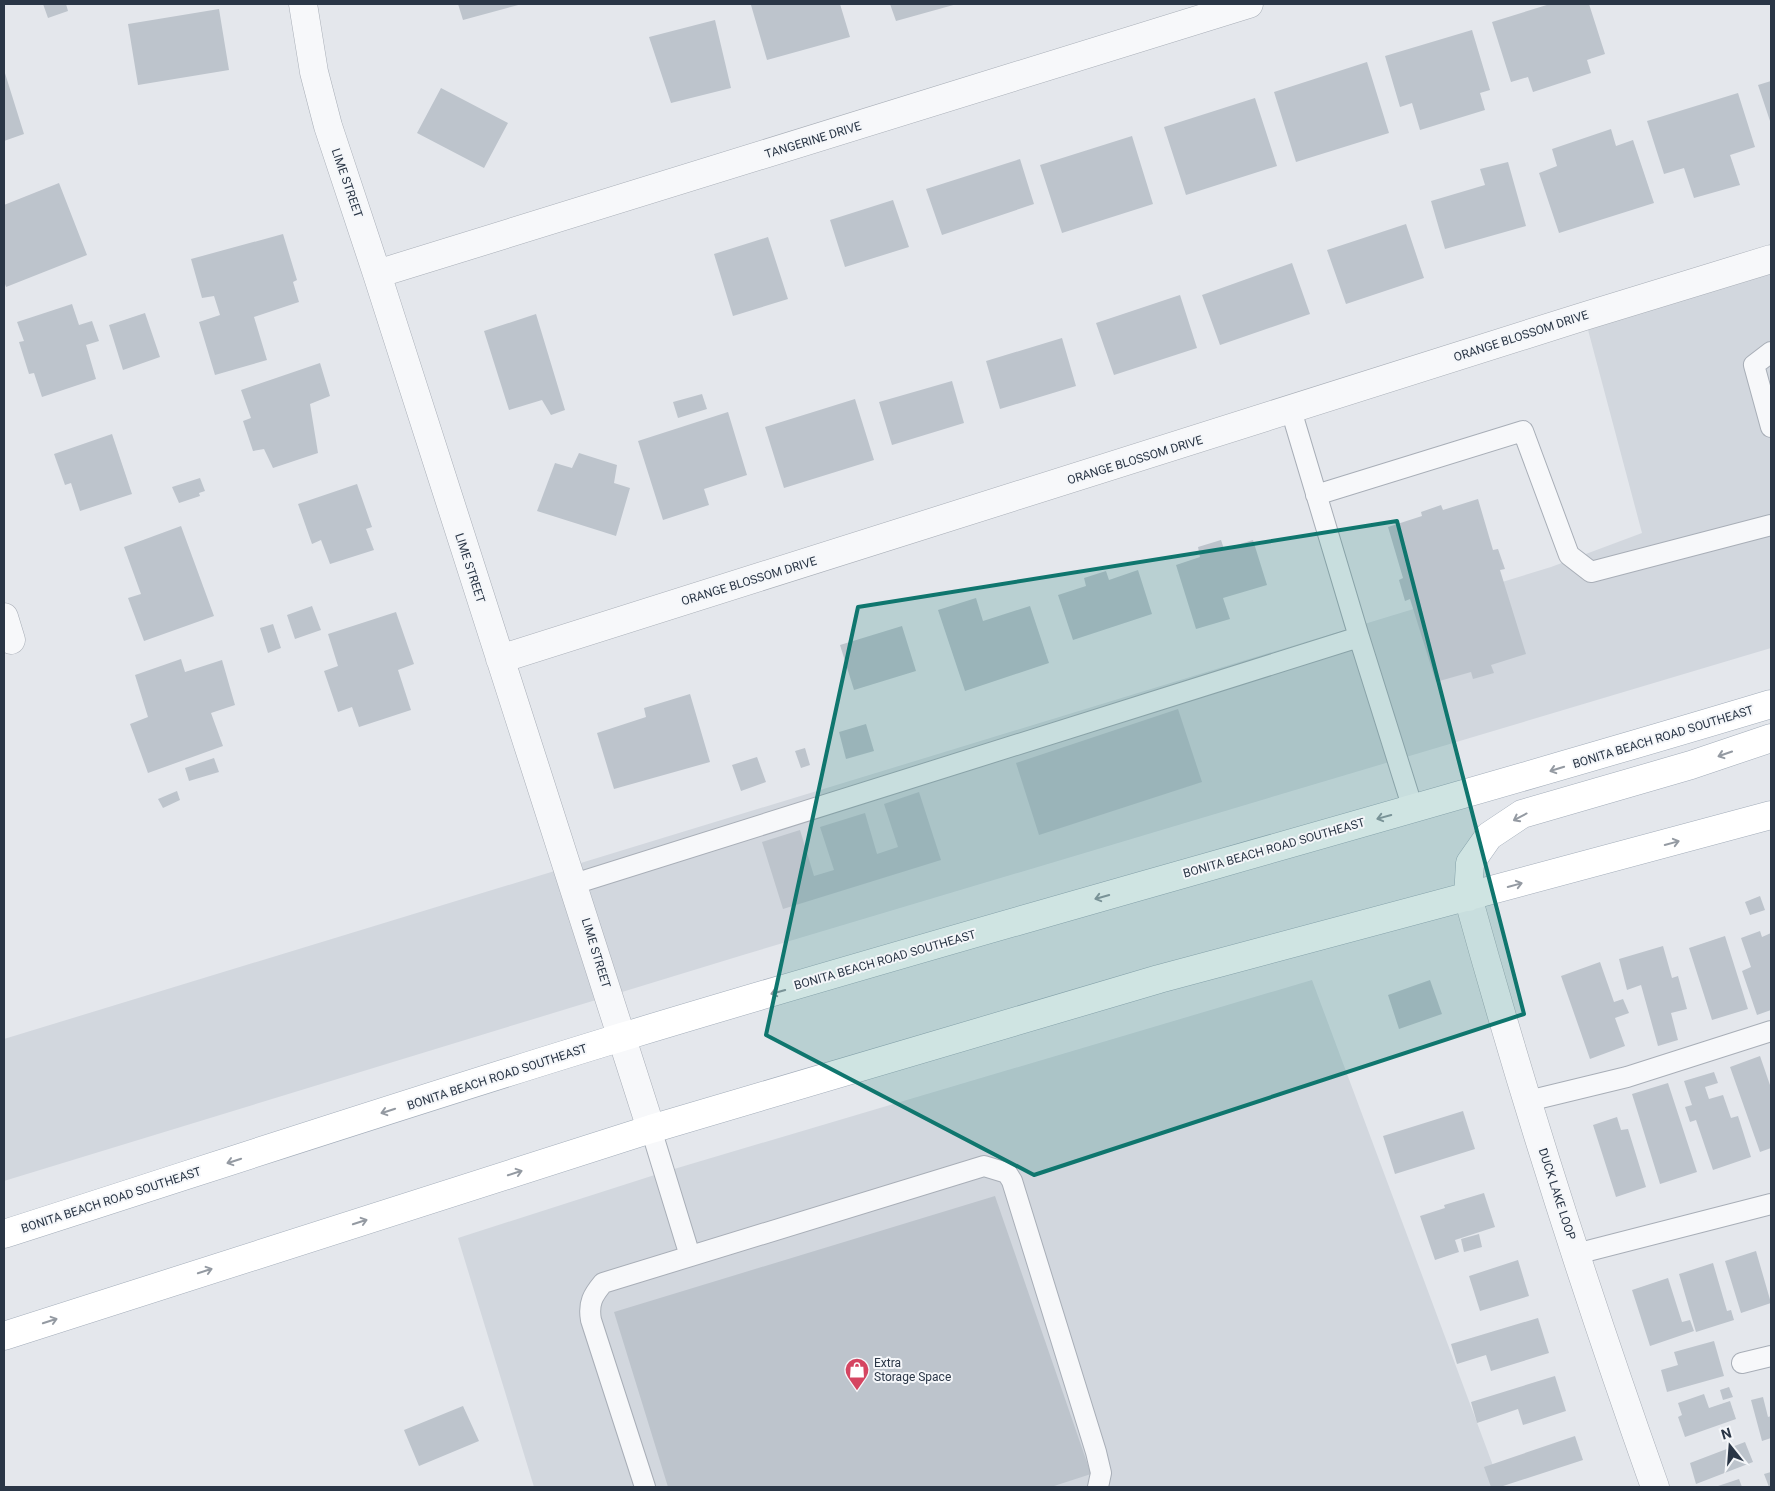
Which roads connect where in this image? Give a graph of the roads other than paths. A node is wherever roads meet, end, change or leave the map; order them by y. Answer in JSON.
{"nodes":[{"id":1,"x":303,"y":4,"type":"edge"},
{"id":2,"x":1248,"y":4,"type":"edge"},
{"id":3,"x":1771,"y":260,"type":"edge"},
{"id":4,"x":377,"y":274,"type":"junction"},
{"id":5,"x":1771,"y":352,"type":"edge"},
{"id":6,"x":1291,"y":410,"type":"junction"},
{"id":7,"x":1771,"y":427,"type":"edge"},
{"id":8,"x":1316,"y":495,"type":"junction"},
{"id":9,"x":1771,"y":525,"type":"edge"},
{"id":10,"x":1359,"y":637,"type":"junction"},
{"id":11,"x":500,"y":659,"type":"junction"},
{"id":12,"x":1771,"y":704,"type":"edge"},
{"id":13,"x":1771,"y":738,"type":"edge"},
{"id":14,"x":1413,"y":809,"type":"junction"},
{"id":15,"x":1771,"y":815,"type":"edge"},
{"id":16,"x":574,"y":884,"type":"junction"},
{"id":17,"x":1468,"y":897,"type":"junction"},
{"id":18,"x":1771,"y":1031,"type":"edge"},
{"id":19,"x":622,"y":1037,"type":"junction"},
{"id":20,"x":1528,"y":1101,"type":"junction"},
{"id":21,"x":651,"y":1129,"type":"junction"},
{"id":22,"x":1771,"y":1204,"type":"edge"},
{"id":23,"x":4,"y":1234,"type":"edge"},
{"id":24,"x":1576,"y":1254,"type":"junction"},
{"id":25,"x":690,"y":1256,"type":"junction"},
{"id":26,"x":4,"y":1336,"type":"edge"},
{"id":27,"x":1771,"y":1356,"type":"edge"},
{"id":28,"x":1742,"y":1363,"type":"dead end"},
{"id":29,"x":645,"y":1487,"type":"edge"},
{"id":30,"x":1098,"y":1487,"type":"edge"},
{"id":31,"x":1655,"y":1487,"type":"edge"}],
"edges":[{"from":1,"to":4,"type":"street","name":"LIME STREET"},
{"from":2,"to":4,"type":"street","name":"TANGERINE DRIVE"},
{"from":3,"to":6,"type":"street","name":"ORANGE BLOSSOM DRIVE"},
{"from":4,"to":11,"type":"street","name":"LIME STREET"},
{"from":5,"to":7,"type":"lane"},
{"from":6,"to":8,"type":"lane"},
{"from":6,"to":11,"type":"street","name":"ORANGE BLOSSOM DRIVE"},
{"from":8,"to":9,"type":"lane"},
{"from":8,"to":10,"type":"lane"},
{"from":10,"to":14,"type":"lane"},
{"from":10,"to":16,"type":"lane"},
{"from":11,"to":16,"type":"street","name":"LIME STREET"},
{"from":12,"to":14,"type":"main road","name":"BONITA BEACH ROAD SOUTHEAST","one_way":true},
{"from":13,"to":17,"type":"main road","one_way":true},
{"from":14,"to":19,"type":"main road","name":"BONITA BEACH ROAD SOUTHEAST","one_way":true},
{"from":17,"to":15,"type":"main road","one_way":true},
{"from":16,"to":19,"type":"street","name":"LIME STREET"},
{"from":17,"to":20,"type":"street","name":"DUCK LAKE LOOP"},
{"from":17,"to":21,"type":"main road"},
{"from":18,"to":20,"type":"lane"},
{"from":19,"to":21,"type":"street","name":"LIME STREET"},
{"from":19,"to":23,"type":"main road","name":"BONITA BEACH ROAD SOUTHEAST","one_way":true},
{"from":20,"to":24,"type":"street","name":"DUCK LAKE LOOP"},
{"from":21,"to":25,"type":"lane"},
{"from":26,"to":21,"type":"main road","one_way":true},
{"from":22,"to":24,"type":"lane"},
{"from":24,"to":31,"type":"street","name":"DUCK LAKE LOOP"},
{"from":25,"to":29,"type":"lane"},
{"from":25,"to":30,"type":"lane"},
{"from":27,"to":28,"type":"lane"}]}
